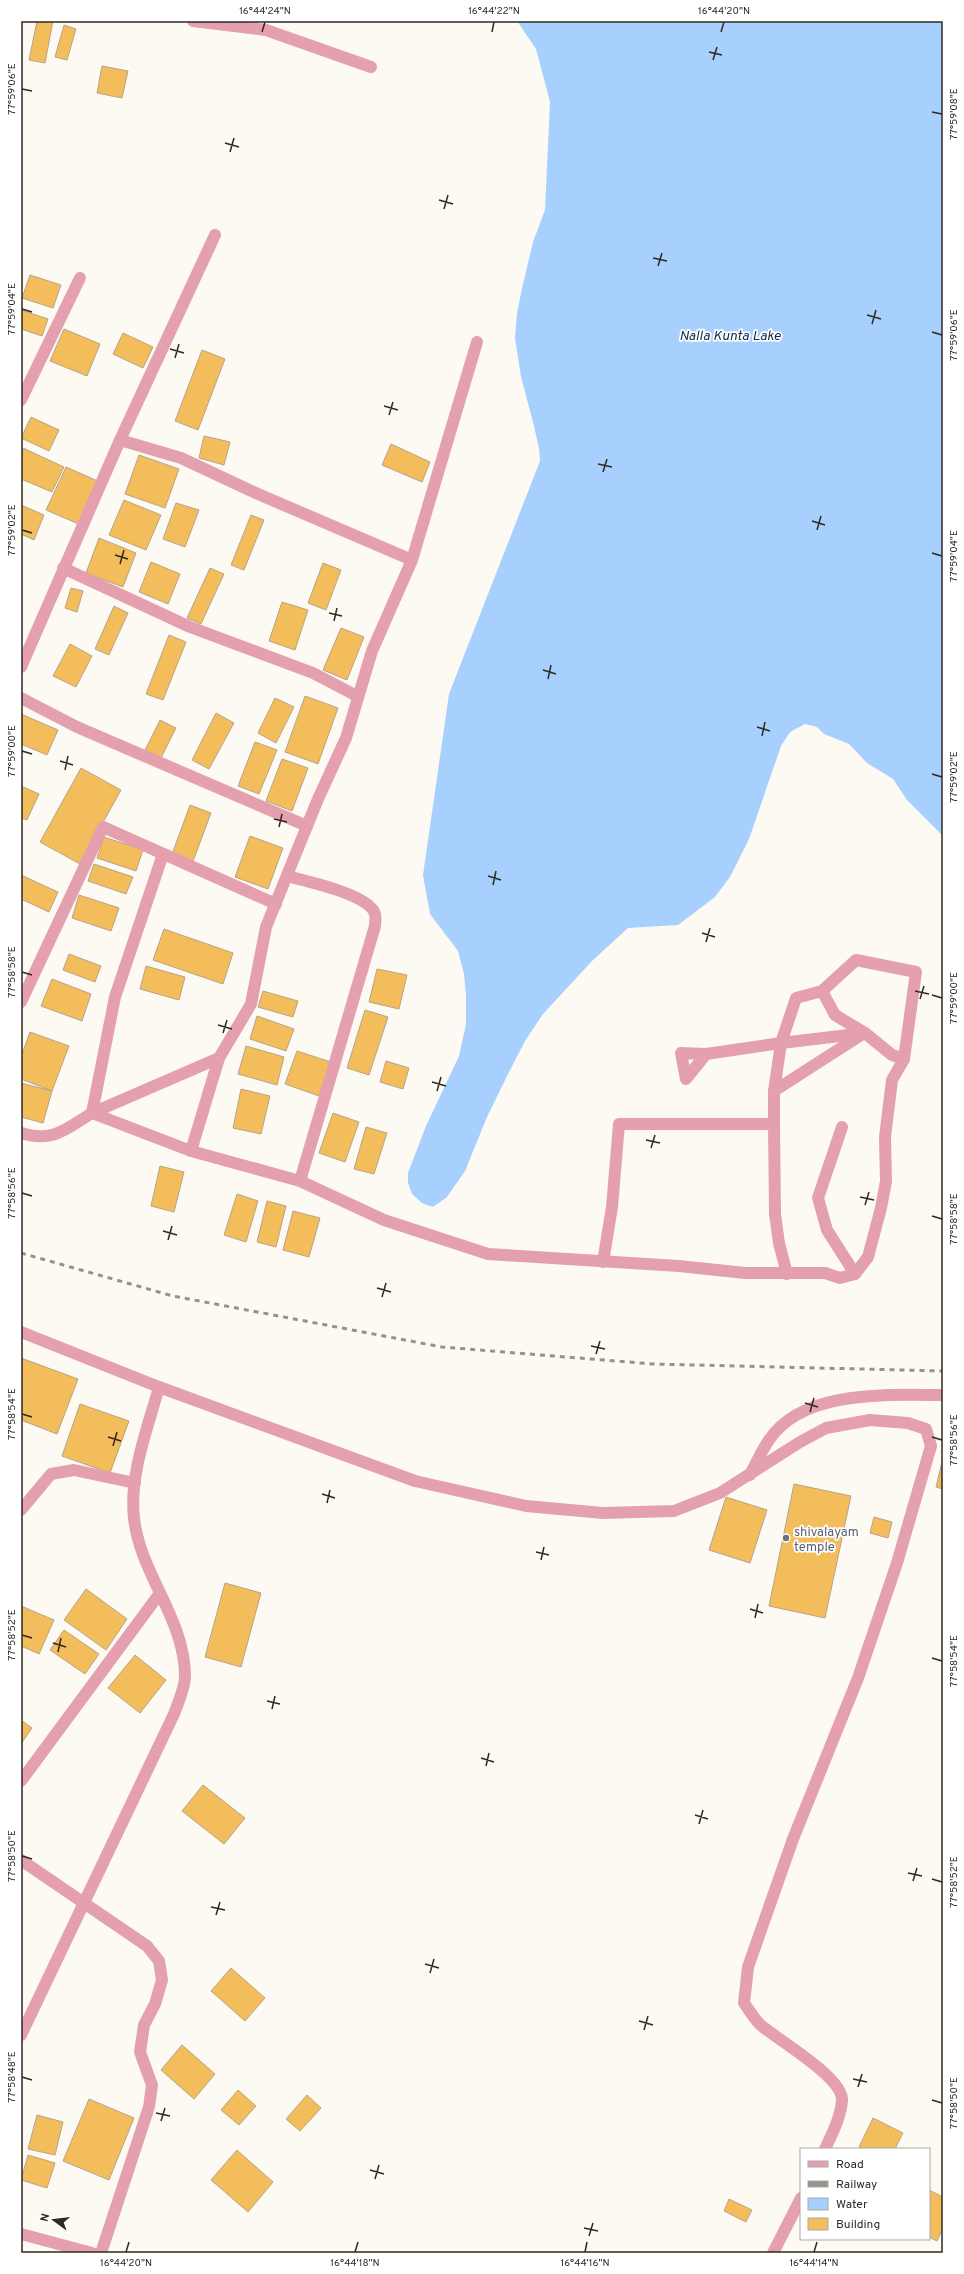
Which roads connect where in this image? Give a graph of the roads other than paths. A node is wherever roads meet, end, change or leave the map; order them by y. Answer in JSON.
{"nodes":[{"id":1,"x":194,"y":21,"type":"edge"},
{"id":2,"x":371,"y":67,"type":"dead end"},
{"id":3,"x":215,"y":234,"type":"dead end"},
{"id":4,"x":80,"y":278,"type":"dead end"},
{"id":5,"x":477,"y":342,"type":"dead end"},
{"id":6,"x":21,"y":400,"type":"edge"},
{"id":7,"x":120,"y":440,"type":"junction"},
{"id":8,"x":412,"y":560,"type":"junction"},
{"id":9,"x":63,"y":568,"type":"junction"},
{"id":10,"x":21,"y":667,"type":"edge"},
{"id":11,"x":357,"y":696,"type":"junction"},
{"id":12,"x":21,"y":698,"type":"edge"},
{"id":13,"x":307,"y":826,"type":"junction"},
{"id":14,"x":163,"y":854,"type":"junction"},
{"id":15,"x":288,"y":876,"type":"junction"},
{"id":16,"x":276,"y":904,"type":"junction"},
{"id":17,"x":822,"y":991,"type":"junction"},
{"id":18,"x":21,"y":1002,"type":"edge"},
{"id":19,"x":865,"y":1033,"type":"junction"},
{"id":20,"x":781,"y":1044,"type":"junction"},
{"id":21,"x":706,"y":1054,"type":"dead end"},
{"id":22,"x":219,"y":1058,"type":"junction"},
{"id":23,"x":904,"y":1059,"type":"junction"},
{"id":24,"x":774,"y":1091,"type":"junction"},
{"id":25,"x":92,"y":1113,"type":"junction"},
{"id":26,"x":774,"y":1124,"type":"junction"},
{"id":27,"x":842,"y":1127,"type":"dead end"},
{"id":28,"x":21,"y":1134,"type":"edge"},
{"id":29,"x":191,"y":1152,"type":"junction"},
{"id":30,"x":300,"y":1181,"type":"junction"},
{"id":31,"x":603,"y":1262,"type":"junction"},
{"id":32,"x":787,"y":1274,"type":"junction"},
{"id":33,"x":855,"y":1274,"type":"junction"},
{"id":34,"x":21,"y":1332,"type":"edge"},
{"id":35,"x":159,"y":1387,"type":"junction"},
{"id":36,"x":943,"y":1395,"type":"edge"},
{"id":37,"x":750,"y":1475,"type":"junction"},
{"id":38,"x":135,"y":1483,"type":"junction"},
{"id":39,"x":21,"y":1510,"type":"edge"},
{"id":40,"x":160,"y":1593,"type":"junction"},
{"id":41,"x":21,"y":1781,"type":"edge"},
{"id":42,"x":21,"y":1860,"type":"edge"},
{"id":43,"x":82,"y":1903,"type":"junction"},
{"id":44,"x":21,"y":2035,"type":"edge"},
{"id":45,"x":825,"y":2148,"type":"edge"},
{"id":46,"x":800,"y":2200,"type":"edge"},
{"id":47,"x":21,"y":2234,"type":"edge"},
{"id":48,"x":92,"y":2253,"type":"edge"},
{"id":49,"x":101,"y":2253,"type":"edge"},
{"id":50,"x":773,"y":2253,"type":"edge"}],
"edges":[{"from":1,"to":2,"type":"street"},
{"from":3,"to":7,"type":"street"},
{"from":4,"to":6,"type":"street"},
{"from":5,"to":8,"type":"street"},
{"from":7,"to":8,"type":"street"},
{"from":7,"to":9,"type":"street"},
{"from":8,"to":11,"type":"street"},
{"from":9,"to":10,"type":"street"},
{"from":9,"to":11,"type":"street"},
{"from":11,"to":13,"type":"street"},
{"from":12,"to":13,"type":"street"},
{"from":13,"to":15,"type":"street"},
{"from":14,"to":16,"type":"street"},
{"from":14,"to":18,"type":"street"},
{"from":14,"to":25,"type":"street"},
{"from":15,"to":16,"type":"street"},
{"from":15,"to":30,"type":"street"},
{"from":16,"to":22,"type":"street"},
{"from":17,"to":19,"type":"street"},
{"from":17,"to":20,"type":"street"},
{"from":17,"to":23,"type":"street"},
{"from":19,"to":20,"type":"street"},
{"from":19,"to":23,"type":"street"},
{"from":19,"to":24,"type":"street"},
{"from":20,"to":21,"type":"street"},
{"from":20,"to":24,"type":"street"},
{"from":22,"to":25,"type":"street"},
{"from":22,"to":29,"type":"street"},
{"from":23,"to":33,"type":"street"},
{"from":24,"to":26,"type":"street"},
{"from":25,"to":28,"type":"street"},
{"from":25,"to":29,"type":"street"},
{"from":26,"to":31,"type":"street"},
{"from":26,"to":32,"type":"street"},
{"from":27,"to":33,"type":"street"},
{"from":29,"to":30,"type":"street"},
{"from":30,"to":31,"type":"street"},
{"from":31,"to":32,"type":"street"},
{"from":32,"to":33,"type":"street"},
{"from":34,"to":35,"type":"street"},
{"from":35,"to":37,"type":"street"},
{"from":35,"to":38,"type":"street"},
{"from":36,"to":37,"type":"street"},
{"from":37,"to":45,"type":"street"},
{"from":38,"to":39,"type":"street"},
{"from":38,"to":40,"type":"street"},
{"from":40,"to":41,"type":"street"},
{"from":40,"to":43,"type":"street"},
{"from":42,"to":43,"type":"street"},
{"from":43,"to":44,"type":"street"},
{"from":43,"to":49,"type":"street"},
{"from":46,"to":50,"type":"street"},
{"from":47,"to":48,"type":"street"}]}
